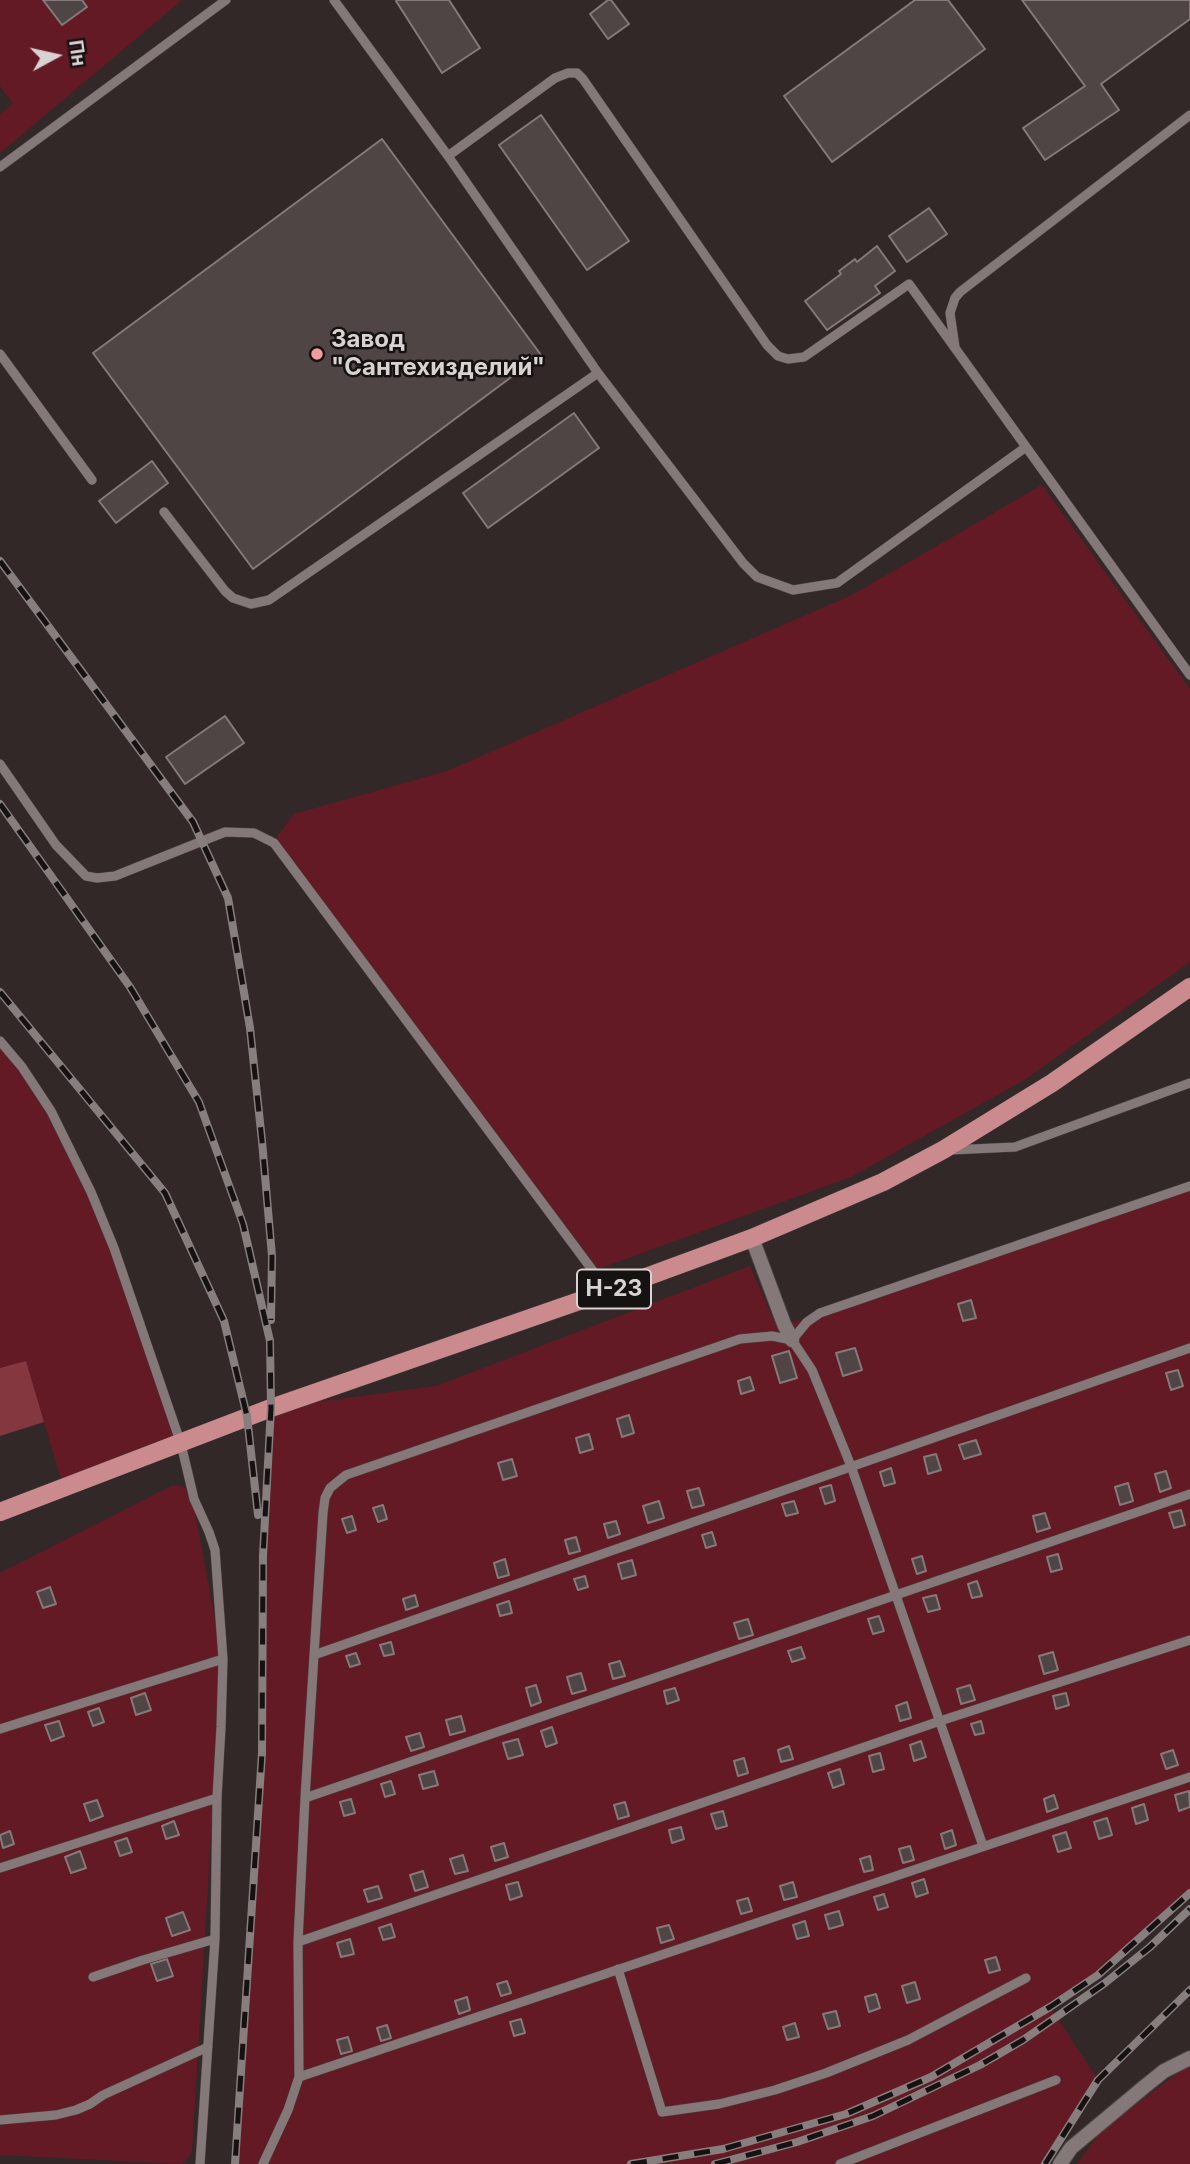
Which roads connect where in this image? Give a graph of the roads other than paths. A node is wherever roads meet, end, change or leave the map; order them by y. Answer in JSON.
{"nodes":[{"id":1,"x":226,"y":0,"type":"edge"},
{"id":2,"x":334,"y":0,"type":"edge"},
{"id":3,"x":1190,"y":115,"type":"edge"},
{"id":4,"x":448,"y":156,"type":"junction"},
{"id":5,"x":0,"y":167,"type":"edge"},
{"id":6,"x":955,"y":349,"type":"junction"},
{"id":7,"x":0,"y":354,"type":"edge"},
{"id":8,"x":598,"y":373,"type":"junction"},
{"id":9,"x":1026,"y":447,"type":"junction"},
{"id":10,"x":92,"y":481,"type":"dead end"},
{"id":11,"x":164,"y":512,"type":"dead end"},
{"id":12,"x":1190,"y":675,"type":"edge"},
{"id":13,"x":0,"y":764,"type":"edge"},
{"id":14,"x":1188,"y":991,"type":"edge"},
{"id":15,"x":0,"y":1041,"type":"edge"},
{"id":16,"x":1190,"y":1083,"type":"edge"},
{"id":17,"x":943,"y":1150,"type":"junction"},
{"id":18,"x":1190,"y":1186,"type":"edge"},
{"id":19,"x":752,"y":1238,"type":"junction"},
{"id":20,"x":608,"y":1291,"type":"junction"},
{"id":21,"x":792,"y":1340,"type":"junction"},
{"id":22,"x":1190,"y":1348,"type":"edge"},
{"id":23,"x":181,"y":1444,"type":"junction"},
{"id":24,"x":851,"y":1466,"type":"junction"},
{"id":25,"x":1190,"y":1494,"type":"edge"},
{"id":26,"x":0,"y":1512,"type":"edge"},
{"id":27,"x":895,"y":1595,"type":"junction"},
{"id":28,"x":1190,"y":1640,"type":"edge"},
{"id":29,"x":314,"y":1655,"type":"junction"},
{"id":30,"x":223,"y":1659,"type":"junction"},
{"id":31,"x":940,"y":1721,"type":"junction"},
{"id":32,"x":0,"y":1729,"type":"edge"},
{"id":33,"x":1190,"y":1777,"type":"edge"},
{"id":34,"x":217,"y":1798,"type":"junction"},
{"id":35,"x":304,"y":1798,"type":"junction"},
{"id":36,"x":983,"y":1846,"type":"junction"},
{"id":37,"x":0,"y":1868,"type":"edge"},
{"id":38,"x":215,"y":1939,"type":"junction"},
{"id":39,"x":298,"y":1942,"type":"junction"},
{"id":40,"x":618,"y":1969,"type":"junction"},
{"id":41,"x":93,"y":1977,"type":"dead end"},
{"id":42,"x":1026,"y":1978,"type":"dead end"},
{"id":43,"x":208,"y":2047,"type":"junction"},
{"id":44,"x":1190,"y":2058,"type":"edge"},
{"id":45,"x":299,"y":2077,"type":"junction"},
{"id":46,"x":1056,"y":2080,"type":"dead end"},
{"id":47,"x":0,"y":2120,"type":"edge"},
{"id":48,"x":200,"y":2164,"type":"edge"},
{"id":49,"x":263,"y":2164,"type":"edge"},
{"id":50,"x":840,"y":2164,"type":"edge"},
{"id":51,"x":1060,"y":2164,"type":"edge"}],
"edges":[{"from":1,"to":5,"type":"lane"},
{"from":2,"to":4,"type":"lane"},
{"from":3,"to":6,"type":"lane"},
{"from":4,"to":6,"type":"lane"},
{"from":4,"to":8,"type":"lane"},
{"from":6,"to":9,"type":"lane"},
{"from":7,"to":10,"type":"lane"},
{"from":8,"to":9,"type":"lane"},
{"from":8,"to":11,"type":"lane"},
{"from":9,"to":12,"type":"lane"},
{"from":13,"to":20,"type":"lane"},
{"from":14,"to":17,"type":"main road","number":"Н-23"},
{"from":15,"to":23,"type":"lane"},
{"from":16,"to":17,"type":"lane"},
{"from":17,"to":19,"type":"main road","number":"Н-23"},
{"from":18,"to":21,"type":"lane"},
{"from":19,"to":20,"type":"main road","number":"Н-23"},
{"from":19,"to":21,"type":"street"},
{"from":20,"to":23,"type":"main road","number":"Н-23"},
{"from":21,"to":24,"type":"lane"},
{"from":21,"to":29,"type":"lane"},
{"from":22,"to":24,"type":"lane"},
{"from":23,"to":26,"type":"main road","number":"Н-23"},
{"from":23,"to":30,"type":"lane"},
{"from":24,"to":27,"type":"lane"},
{"from":24,"to":29,"type":"lane"},
{"from":25,"to":27,"type":"lane"},
{"from":27,"to":31,"type":"lane"},
{"from":27,"to":35,"type":"lane"},
{"from":28,"to":31,"type":"lane"},
{"from":29,"to":35,"type":"lane"},
{"from":30,"to":32,"type":"lane"},
{"from":30,"to":34,"type":"lane"},
{"from":31,"to":36,"type":"lane"},
{"from":31,"to":39,"type":"lane"},
{"from":33,"to":36,"type":"lane"},
{"from":34,"to":37,"type":"lane"},
{"from":34,"to":38,"type":"lane"},
{"from":35,"to":39,"type":"lane"},
{"from":36,"to":40,"type":"lane"},
{"from":38,"to":41,"type":"lane"},
{"from":38,"to":43,"type":"lane"},
{"from":39,"to":45,"type":"lane"},
{"from":40,"to":42,"type":"lane"},
{"from":40,"to":45,"type":"lane"},
{"from":43,"to":47,"type":"lane"},
{"from":43,"to":48,"type":"lane"},
{"from":44,"to":51,"type":"street"},
{"from":45,"to":49,"type":"lane"},
{"from":46,"to":50,"type":"lane"}]}
